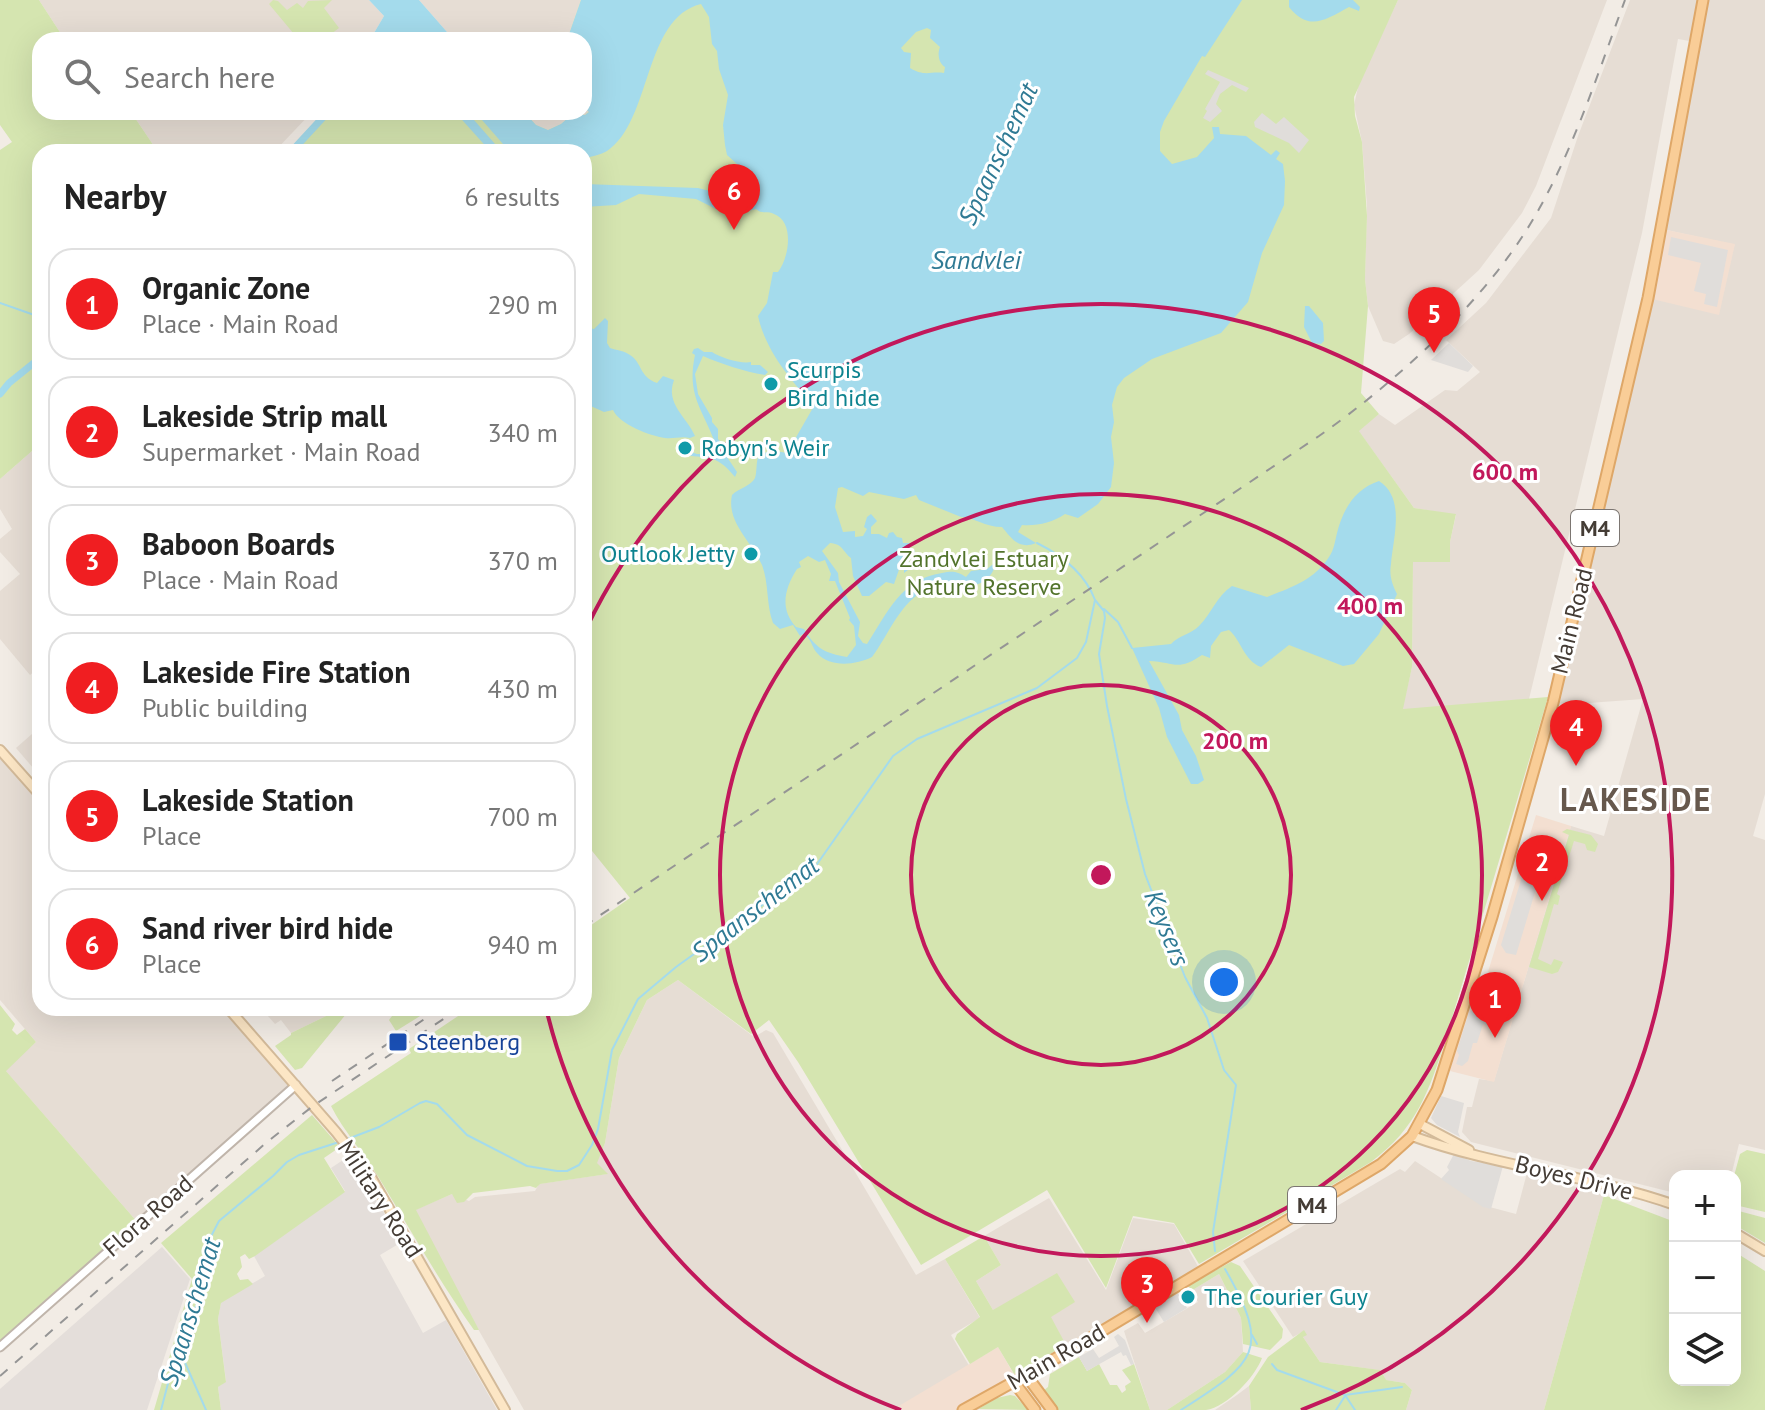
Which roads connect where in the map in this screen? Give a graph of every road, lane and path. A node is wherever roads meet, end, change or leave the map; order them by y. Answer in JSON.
{"nodes":[{"id":1,"x":1703,"y":0,"type":"edge"},
{"id":2,"x":0,"y":751,"type":"edge"},
{"id":3,"x":32,"y":786,"type":"edge"},
{"id":4,"x":235,"y":1016,"type":"edge"},
{"id":5,"x":296,"y":1085,"type":"junction"},
{"id":6,"x":1420,"y":1124,"type":"junction"},
{"id":7,"x":1412,"y":1136,"type":"junction"},
{"id":8,"x":1473,"y":1153,"type":"junction"},
{"id":9,"x":1669,"y":1203,"type":"edge"},
{"id":10,"x":1741,"y":1237,"type":"edge"},
{"id":11,"x":1765,"y":1251,"type":"edge"},
{"id":12,"x":0,"y":1347,"type":"edge"},
{"id":13,"x":1026,"y":1375,"type":"junction"},
{"id":14,"x":1014,"y":1382,"type":"junction"},
{"id":15,"x":505,"y":1410,"type":"edge"},
{"id":16,"x":963,"y":1410,"type":"edge"},
{"id":17,"x":1035,"y":1410,"type":"edge"},
{"id":18,"x":1052,"y":1410,"type":"edge"}],
"edges":[{"from":1,"to":6,"type":"main road","name":"Main Road","number":"M4"},
{"from":2,"to":3,"type":"main road"},
{"from":4,"to":5,"type":"main road","name":"Military Road"},
{"from":5,"to":12,"type":"street","name":"Flora Road"},
{"from":5,"to":15,"type":"main road","name":"Military Road"},
{"from":6,"to":7,"type":"main road","name":"Main Road","number":"M4"},
{"from":6,"to":8,"type":"main road","name":"Boyes Drive"},
{"from":7,"to":8,"type":"main road","name":"Boyes Drive"},
{"from":7,"to":13,"type":"main road","name":"Main Road","number":"M4"},
{"from":8,"to":9,"type":"main road","name":"Boyes Drive"},
{"from":10,"to":11,"type":"main road"},
{"from":13,"to":14,"type":"main road","name":"Main Road","number":"M4"},
{"from":13,"to":18,"type":"main road"},
{"from":14,"to":16,"type":"main road","name":"Main Road","number":"M4"},
{"from":14,"to":17,"type":"main road"}]}
